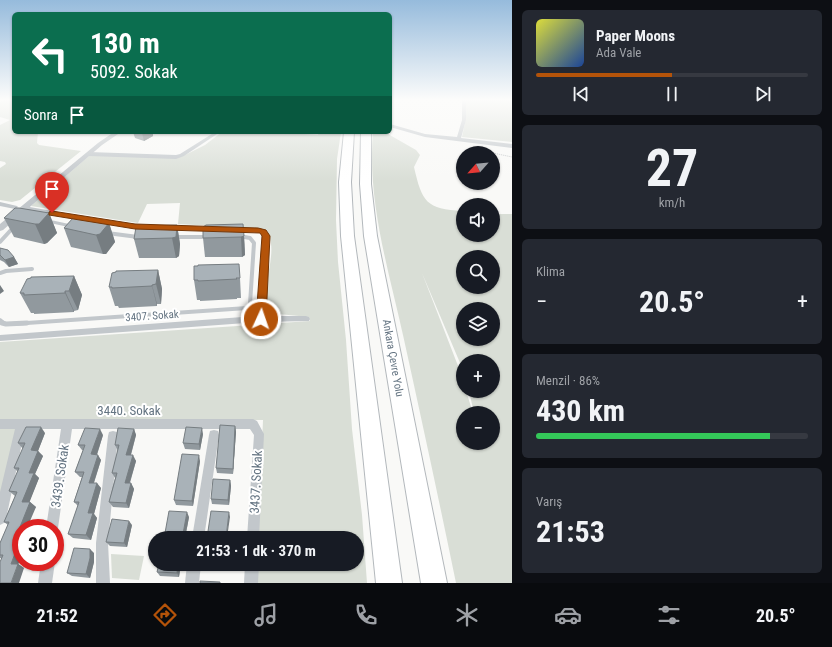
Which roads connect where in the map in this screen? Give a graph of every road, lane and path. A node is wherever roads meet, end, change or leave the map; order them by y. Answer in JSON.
{"nodes":[{"id":1,"x":397,"y":127,"type":"edge"},
{"id":2,"x":462,"y":127,"type":"edge"},
{"id":3,"x":106,"y":134,"type":"edge"},
{"id":4,"x":115,"y":134,"type":"edge"},
{"id":5,"x":215,"y":134,"type":"edge"},
{"id":6,"x":349,"y":134,"type":"edge"},
{"id":7,"x":366,"y":134,"type":"edge"},
{"id":8,"x":459,"y":138,"type":"junction"},
{"id":9,"x":512,"y":146,"type":"edge"},
{"id":10,"x":89,"y":154,"type":"junction"},
{"id":11,"x":500,"y":154,"type":"edge"},
{"id":12,"x":512,"y":157,"type":"edge"},
{"id":13,"x":0,"y":204,"type":"edge"},
{"id":14,"x":15,"y":207,"type":"junction"},
{"id":15,"x":24,"y":208,"type":"junction"},
{"id":16,"x":0,"y":219,"type":"edge"},
{"id":17,"x":41,"y":220,"type":"edge"},
{"id":18,"x":18,"y":223,"type":"edge"},
{"id":19,"x":76,"y":227,"type":"edge"},
{"id":20,"x":0,"y":228,"type":"edge"},
{"id":21,"x":219,"y":229,"type":"edge"},
{"id":22,"x":227,"y":229,"type":"edge"},
{"id":23,"x":104,"y":233,"type":"edge"},
{"id":24,"x":215,"y":236,"type":"edge"},
{"id":25,"x":230,"y":236,"type":"edge"},
{"id":26,"x":146,"y":237,"type":"edge"},
{"id":27,"x":168,"y":237,"type":"edge"},
{"id":28,"x":0,"y":242,"type":"edge"},
{"id":29,"x":32,"y":269,"type":"dead end"},
{"id":30,"x":0,"y":274,"type":"edge"},
{"id":31,"x":261,"y":319,"type":"junction"},
{"id":32,"x":306,"y":319,"type":"dead end"},
{"id":33,"x":0,"y":320,"type":"edge"},
{"id":34,"x":0,"y":338,"type":"edge"},
{"id":35,"x":0,"y":424,"type":"edge"},
{"id":36,"x":21,"y":424,"type":"junction"},
{"id":37,"x":67,"y":424,"type":"junction"},
{"id":38,"x":256,"y":427,"type":"joint"},
{"id":39,"x":214,"y":435,"type":"dead end"},
{"id":40,"x":113,"y":436,"type":"dead end"},
{"id":41,"x":0,"y":519,"type":"edge"},
{"id":42,"x":53,"y":519,"type":"edge"},
{"id":43,"x":199,"y":531,"type":"edge"},
{"id":44,"x":254,"y":531,"type":"edge"},
{"id":45,"x":47,"y":571,"type":"edge"},
{"id":46,"x":193,"y":571,"type":"edge"},
{"id":47,"x":252,"y":571,"type":"edge"},
{"id":48,"x":45,"y":583,"type":"edge"},
{"id":49,"x":103,"y":583,"type":"edge"},
{"id":50,"x":192,"y":583,"type":"edge"},
{"id":51,"x":251,"y":583,"type":"edge"},
{"id":52,"x":388,"y":583,"type":"edge"},
{"id":53,"x":434,"y":583,"type":"edge"}],
"edges":[{"from":1,"to":8,"type":"street"},
{"from":2,"to":8,"type":"street"},
{"from":3,"to":14,"type":"street"},
{"from":4,"to":10,"type":"street"},
{"from":5,"to":10,"type":"street"},
{"from":6,"to":52,"type":"highway"},
{"from":7,"to":53,"type":"highway","name":"Ankara Çevre Yolu"},
{"from":8,"to":9,"type":"street"},
{"from":10,"to":15,"type":"street"},
{"from":11,"to":12,"type":"path"},
{"from":13,"to":14,"type":"street"},
{"from":14,"to":16,"type":"street"},
{"from":15,"to":20,"type":"street"},
{"from":15,"to":21,"type":"street"},
{"from":17,"to":19,"type":"lane"},
{"from":18,"to":28,"type":"lane"},
{"from":22,"to":31,"type":"street"},
{"from":23,"to":26,"type":"lane"},
{"from":24,"to":27,"type":"lane"},
{"from":25,"to":33,"type":"lane"},
{"from":29,"to":30,"type":"lane"},
{"from":31,"to":32,"type":"street","name":"3407. Sokak"},
{"from":31,"to":34,"type":"street","name":"3407. Sokak"},
{"from":35,"to":36,"type":"street","name":"3440. Sokak"},
{"from":36,"to":37,"type":"street","name":"3440. Sokak"},
{"from":36,"to":41,"type":"street"},
{"from":37,"to":38,"type":"street","name":"3440. Sokak"},
{"from":37,"to":42,"type":"street","name":"3439. Sokak"},
{"from":38,"to":44,"type":"street","name":"3437. Sokak"},
{"from":39,"to":43,"type":"street"},
{"from":40,"to":49,"type":"street"},
{"from":45,"to":48,"type":"street"},
{"from":46,"to":50,"type":"street"},
{"from":47,"to":51,"type":"street"}]}
